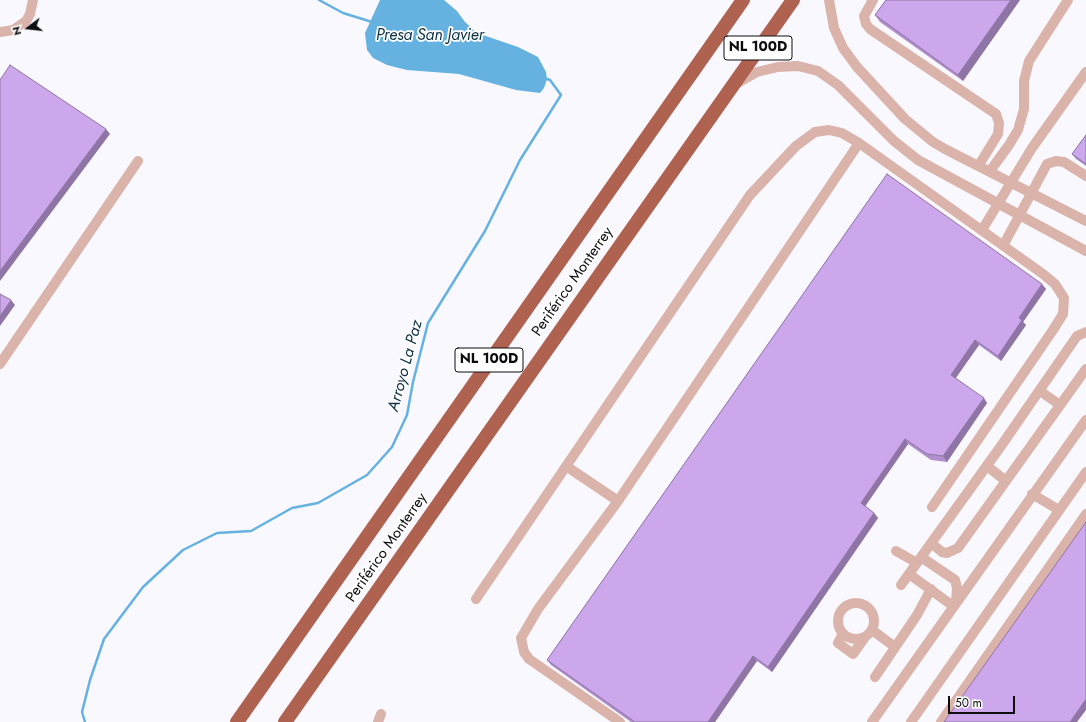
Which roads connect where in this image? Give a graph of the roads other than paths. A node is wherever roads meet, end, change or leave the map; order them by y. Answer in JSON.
{"nodes":[{"id":1,"x":33,"y":0,"type":"edge"},
{"id":2,"x":743,"y":0,"type":"edge"},
{"id":3,"x":792,"y":0,"type":"edge"},
{"id":4,"x":829,"y":0,"type":"edge"},
{"id":5,"x":873,"y":0,"type":"edge"},
{"id":6,"x":1068,"y":0,"type":"edge"},
{"id":7,"x":0,"y":32,"type":"edge"},
{"id":8,"x":1086,"y":72,"type":"edge"},
{"id":9,"x":723,"y":97,"type":"junction"},
{"id":10,"x":859,"y":143,"type":"junction"},
{"id":11,"x":986,"y":154,"type":"junction"},
{"id":12,"x":138,"y":161,"type":"dead end"},
{"id":13,"x":997,"y":161,"type":"junction"},
{"id":14,"x":979,"y":166,"type":"junction"},
{"id":15,"x":990,"y":171,"type":"junction"},
{"id":16,"x":1086,"y":176,"type":"edge"},
{"id":17,"x":1010,"y":181,"type":"junction"},
{"id":18,"x":1031,"y":192,"type":"junction"},
{"id":19,"x":998,"y":203,"type":"junction"},
{"id":20,"x":1019,"y":214,"type":"junction"},
{"id":21,"x":1086,"y":221,"type":"edge"},
{"id":22,"x":982,"y":230,"type":"junction"},
{"id":23,"x":1004,"y":244,"type":"junction"},
{"id":24,"x":1086,"y":251,"type":"edge"},
{"id":25,"x":1086,"y":332,"type":"edge"},
{"id":26,"x":0,"y":364,"type":"edge"},
{"id":27,"x":1086,"y":369,"type":"edge"},
{"id":28,"x":1040,"y":391,"type":"junction"},
{"id":29,"x":1060,"y":405,"type":"junction"},
{"id":30,"x":1086,"y":420,"type":"edge"},
{"id":31,"x":566,"y":466,"type":"junction"},
{"id":32,"x":987,"y":466,"type":"junction"},
{"id":33,"x":1086,"y":472,"type":"edge"},
{"id":34,"x":1006,"y":481,"type":"junction"},
{"id":35,"x":1032,"y":494,"type":"junction"},
{"id":36,"x":618,"y":501,"type":"junction"},
{"id":37,"x":932,"y":507,"type":"dead end"},
{"id":38,"x":1059,"y":510,"type":"junction"},
{"id":39,"x":1086,"y":514,"type":"edge"},
{"id":40,"x":931,"y":543,"type":"junction"},
{"id":41,"x":896,"y":551,"type":"dead end"},
{"id":42,"x":919,"y":560,"type":"junction"},
{"id":43,"x":909,"y":574,"type":"junction"},
{"id":44,"x":975,"y":576,"type":"junction"},
{"id":45,"x":956,"y":580,"type":"junction"},
{"id":46,"x":901,"y":585,"type":"dead end"},
{"id":47,"x":931,"y":589,"type":"junction"},
{"id":48,"x":476,"y":599,"type":"dead end"},
{"id":49,"x":954,"y":605,"type":"junction"},
{"id":50,"x":869,"y":633,"type":"junction"},
{"id":51,"x":843,"y":634,"type":"junction"},
{"id":52,"x":895,"y":647,"type":"junction"},
{"id":53,"x":875,"y":677,"type":"dead end"},
{"id":54,"x":237,"y":722,"type":"edge"},
{"id":55,"x":285,"y":722,"type":"edge"},
{"id":56,"x":620,"y":722,"type":"edge"},
{"id":57,"x":872,"y":722,"type":"edge"},
{"id":58,"x":910,"y":722,"type":"edge"},
{"id":59,"x":941,"y":722,"type":"edge"}],
"edges":[{"from":1,"to":7,"type":"street"},
{"from":2,"to":54,"type":"highway","name":"Periférico Monterrey","number":"NL 100D"},
{"from":3,"to":9,"type":"highway","name":"Periférico Monterrey","number":"NL 100D"},
{"from":4,"to":14,"type":"street"},
{"from":5,"to":11,"type":"street"},
{"from":6,"to":13,"type":"street"},
{"from":8,"to":17,"type":"street"},
{"from":9,"to":19,"type":"street"},
{"from":9,"to":55,"type":"highway","name":"Periférico Monterrey","number":"NL 100D"},
{"from":10,"to":22,"type":"street"},
{"from":10,"to":31,"type":"street"},
{"from":10,"to":36,"type":"street"},
{"from":11,"to":13,"type":"street"},
{"from":11,"to":14,"type":"street"},
{"from":12,"to":26,"type":"street"},
{"from":13,"to":15,"type":"street"},
{"from":14,"to":15,"type":"street"},
{"from":15,"to":17,"type":"street"},
{"from":16,"to":18,"type":"street"},
{"from":17,"to":18,"type":"street"},
{"from":17,"to":19,"type":"street"},
{"from":18,"to":20,"type":"street"},
{"from":18,"to":21,"type":"street"},
{"from":19,"to":20,"type":"street"},
{"from":19,"to":22,"type":"street"},
{"from":20,"to":23,"type":"street"},
{"from":20,"to":24,"type":"street"},
{"from":22,"to":23,"type":"street"},
{"from":23,"to":37,"type":"street"},
{"from":25,"to":28,"type":"street"},
{"from":27,"to":29,"type":"street"},
{"from":28,"to":29,"type":"street"},
{"from":28,"to":32,"type":"street"},
{"from":29,"to":34,"type":"street"},
{"from":30,"to":35,"type":"street"},
{"from":31,"to":36,"type":"street"},
{"from":31,"to":48,"type":"street"},
{"from":32,"to":34,"type":"street"},
{"from":32,"to":40,"type":"street"},
{"from":33,"to":38,"type":"street"},
{"from":34,"to":40,"type":"street"},
{"from":35,"to":38,"type":"street"},
{"from":35,"to":44,"type":"street"},
{"from":36,"to":56,"type":"street"},
{"from":38,"to":58,"type":"street"},
{"from":39,"to":59,"type":"street"},
{"from":40,"to":42,"type":"street"},
{"from":41,"to":42,"type":"street"},
{"from":42,"to":43,"type":"street"},
{"from":42,"to":45,"type":"street"},
{"from":43,"to":46,"type":"street"},
{"from":43,"to":47,"type":"street"},
{"from":44,"to":45,"type":"street"},
{"from":44,"to":49,"type":"street"},
{"from":45,"to":49,"type":"street"},
{"from":47,"to":49,"type":"street"},
{"from":47,"to":52,"type":"street"},
{"from":49,"to":57,"type":"street"},
{"from":50,"to":51,"type":"street"},
{"from":50,"to":51,"type":"street"},
{"from":50,"to":51,"type":"street"},
{"from":50,"to":52,"type":"street"},
{"from":52,"to":53,"type":"street"}]}
